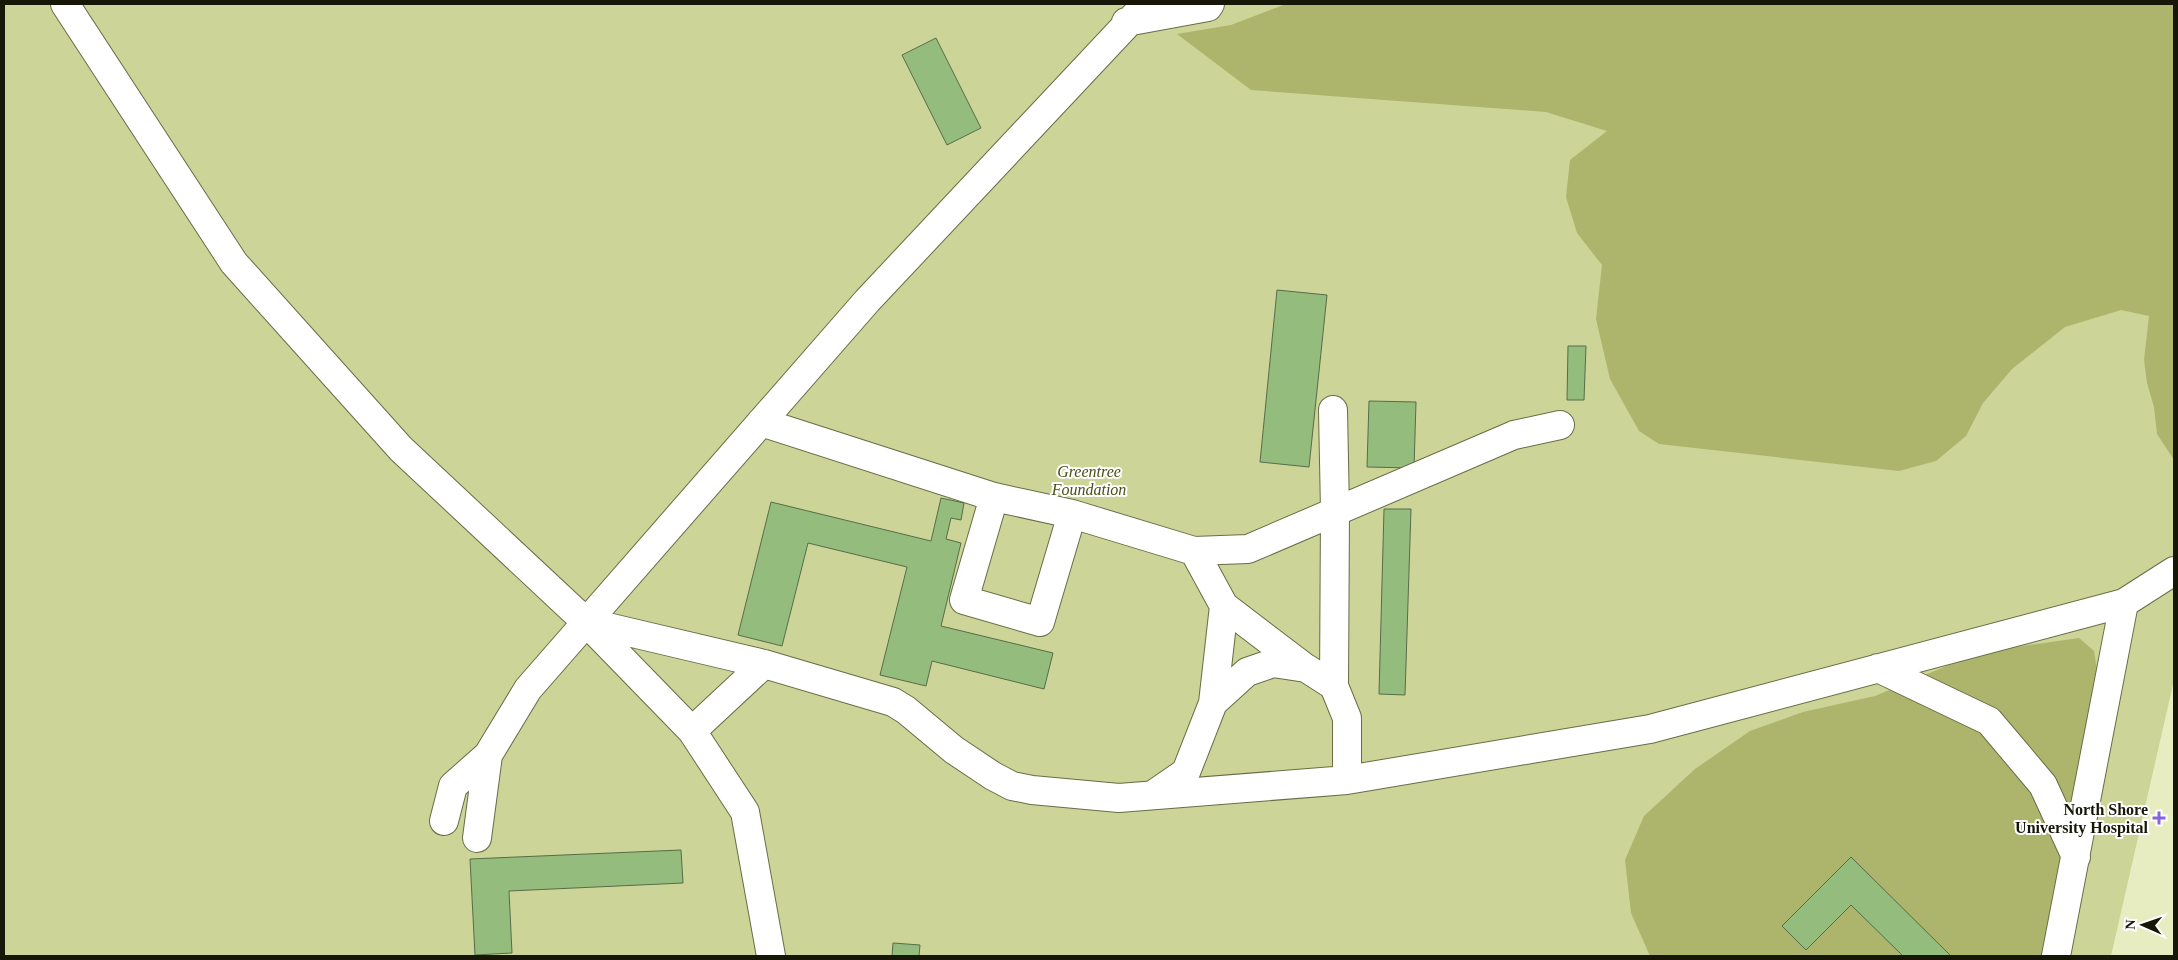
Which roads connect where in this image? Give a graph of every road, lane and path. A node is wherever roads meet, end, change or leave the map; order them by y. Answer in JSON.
{"nodes":[{"id":1,"x":65,"y":4,"type":"edge"},
{"id":2,"x":1146,"y":4,"type":"edge"},
{"id":3,"x":1210,"y":4,"type":"edge"},
{"id":4,"x":1126,"y":22,"type":"junction"},
{"id":5,"x":1333,"y":410,"type":"dead end"},
{"id":6,"x":761,"y":422,"type":"junction"},
{"id":7,"x":1560,"y":425,"type":"dead end"},
{"id":8,"x":994,"y":497,"type":"junction"},
{"id":9,"x":1335,"y":511,"type":"junction"},
{"id":10,"x":1072,"y":514,"type":"junction"},
{"id":11,"x":1194,"y":551,"type":"junction"},
{"id":12,"x":2174,"y":571,"type":"edge"},
{"id":13,"x":2124,"y":602,"type":"junction"},
{"id":14,"x":1224,"y":606,"type":"junction"},
{"id":15,"x":586,"y":622,"type":"junction"},
{"id":16,"x":764,"y":664,"type":"junction"},
{"id":17,"x":1306,"y":668,"type":"junction"},
{"id":18,"x":1878,"y":668,"type":"junction"},
{"id":19,"x":1334,"y":686,"type":"junction"},
{"id":20,"x":1213,"y":703,"type":"junction"},
{"id":21,"x":692,"y":731,"type":"junction"},
{"id":22,"x":488,"y":755,"type":"junction"},
{"id":23,"x":1347,"y":780,"type":"junction"},
{"id":24,"x":1153,"y":795,"type":"junction"},
{"id":25,"x":444,"y":821,"type":"dead end"},
{"id":26,"x":477,"y":838,"type":"dead end"},
{"id":27,"x":2076,"y":857,"type":"junction"},
{"id":28,"x":771,"y":956,"type":"edge"},
{"id":29,"x":2056,"y":956,"type":"edge"}],
"edges":[{"from":1,"to":15,"type":"lane"},
{"from":2,"to":4,"type":"lane"},
{"from":3,"to":4,"type":"lane"},
{"from":4,"to":6,"type":"lane"},
{"from":5,"to":9,"type":"lane"},
{"from":6,"to":8,"type":"lane"},
{"from":6,"to":15,"type":"lane"},
{"from":7,"to":9,"type":"lane"},
{"from":8,"to":10,"type":"lane"},
{"from":8,"to":10,"type":"lane"},
{"from":9,"to":11,"type":"lane"},
{"from":9,"to":19,"type":"lane"},
{"from":10,"to":11,"type":"lane"},
{"from":11,"to":14,"type":"lane"},
{"from":12,"to":13,"type":"lane"},
{"from":13,"to":18,"type":"lane"},
{"from":13,"to":27,"type":"lane"},
{"from":14,"to":17,"type":"lane"},
{"from":14,"to":20,"type":"lane"},
{"from":15,"to":16,"type":"lane"},
{"from":15,"to":21,"type":"lane"},
{"from":15,"to":22,"type":"lane"},
{"from":16,"to":21,"type":"lane"},
{"from":16,"to":24,"type":"lane"},
{"from":17,"to":19,"type":"lane"},
{"from":17,"to":20,"type":"lane"},
{"from":18,"to":23,"type":"lane"},
{"from":18,"to":27,"type":"lane"},
{"from":19,"to":23,"type":"lane"},
{"from":20,"to":24,"type":"lane"},
{"from":21,"to":28,"type":"lane"},
{"from":22,"to":25,"type":"lane"},
{"from":22,"to":26,"type":"lane"},
{"from":23,"to":24,"type":"lane"},
{"from":27,"to":29,"type":"lane"}]}
